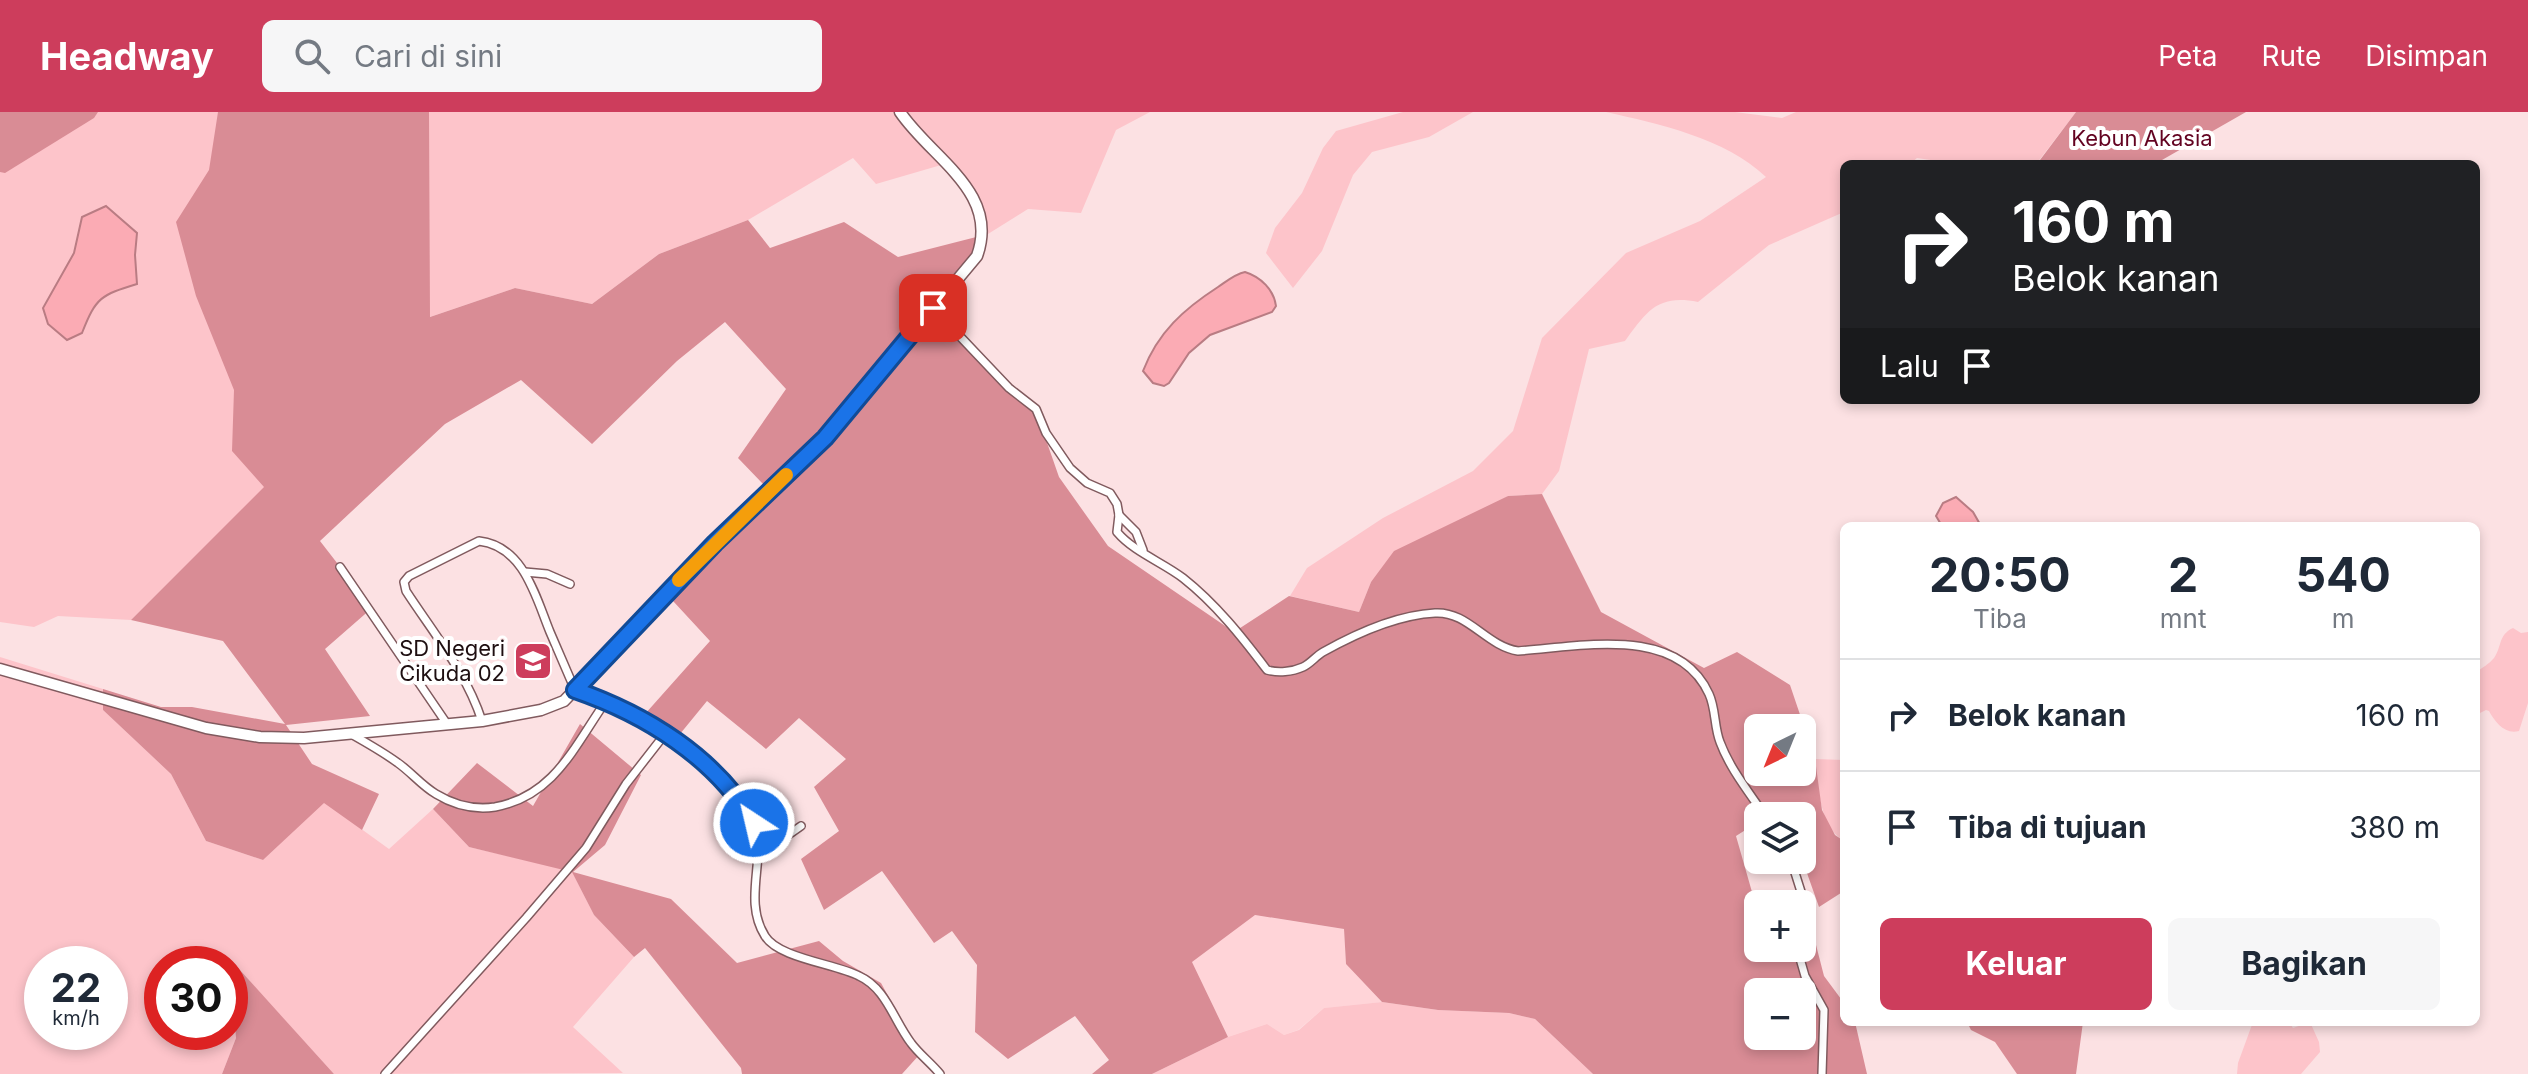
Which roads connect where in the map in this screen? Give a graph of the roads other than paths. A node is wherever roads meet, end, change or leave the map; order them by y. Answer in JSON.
{"nodes":[{"id":1,"x":900,"y":112,"type":"edge"},
{"id":2,"x":933,"y":308,"type":"junction"},
{"id":3,"x":1119,"y":515,"type":"junction"},
{"id":4,"x":1143,"y":550,"type":"junction"},
{"id":5,"x":340,"y":567,"type":"dead end"},
{"id":6,"x":525,"y":572,"type":"junction"},
{"id":7,"x":570,"y":584,"type":"dead end"},
{"id":8,"x":0,"y":669,"type":"edge"},
{"id":9,"x":575,"y":690,"type":"junction"},
{"id":10,"x":606,"y":701,"type":"junction"},
{"id":11,"x":482,"y":721,"type":"junction"},
{"id":12,"x":447,"y":724,"type":"junction"},
{"id":13,"x":349,"y":732,"type":"junction"},
{"id":14,"x":665,"y":734,"type":"junction"},
{"id":15,"x":1755,"y":802,"type":"edge"},
{"id":16,"x":801,"y":826,"type":"dead end"},
{"id":17,"x":757,"y":857,"type":"junction"},
{"id":18,"x":1801,"y":962,"type":"edge"},
{"id":19,"x":385,"y":1074,"type":"edge"},
{"id":20,"x":940,"y":1074,"type":"edge"},
{"id":21,"x":1822,"y":1074,"type":"edge"}],
"edges":[{"from":1,"to":2,"type":"street"},
{"from":2,"to":3,"type":"street"},
{"from":2,"to":9,"type":"street"},
{"from":3,"to":4,"type":"street"},
{"from":3,"to":4,"type":"street"},
{"from":4,"to":15,"type":"street"},
{"from":5,"to":12,"type":"street"},
{"from":6,"to":7,"type":"street"},
{"from":6,"to":9,"type":"street"},
{"from":6,"to":11,"type":"street"},
{"from":8,"to":13,"type":"street"},
{"from":9,"to":10,"type":"street"},
{"from":9,"to":11,"type":"street"},
{"from":10,"to":13,"type":"street"},
{"from":10,"to":14,"type":"street"},
{"from":11,"to":12,"type":"street"},
{"from":12,"to":13,"type":"street"},
{"from":14,"to":17,"type":"street"},
{"from":14,"to":19,"type":"street"},
{"from":16,"to":17,"type":"street"},
{"from":17,"to":20,"type":"street"},
{"from":18,"to":21,"type":"street"}]}
